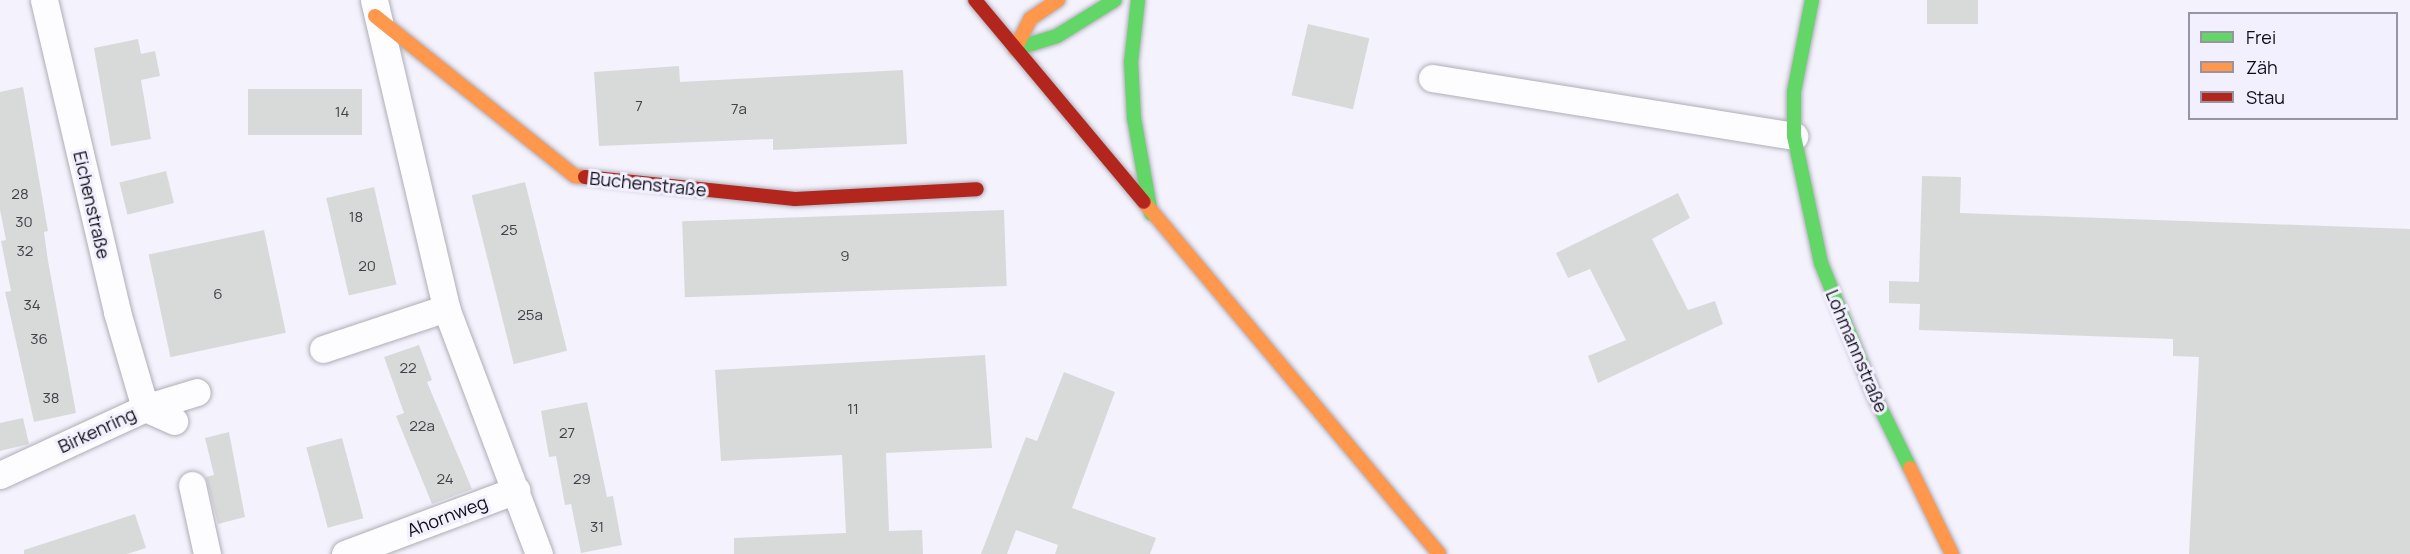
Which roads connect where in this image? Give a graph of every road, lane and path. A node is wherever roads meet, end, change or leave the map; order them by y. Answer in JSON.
{"nodes":[{"id":1,"x":44,"y":0,"type":"edge"},
{"id":2,"x":975,"y":0,"type":"edge"},
{"id":3,"x":1058,"y":0,"type":"edge"},
{"id":4,"x":1115,"y":0,"type":"edge"},
{"id":5,"x":1138,"y":0,"type":"edge"},
{"id":6,"x":1812,"y":0,"type":"edge"},
{"id":7,"x":374,"y":8,"type":"edge"},
{"id":8,"x":1015,"y":49,"type":"junction"},
{"id":9,"x":1432,"y":78,"type":"dead end"},
{"id":10,"x":1794,"y":136,"type":"junction"},
{"id":11,"x":977,"y":189,"type":"dead end"},
{"id":12,"x":1151,"y":213,"type":"junction"},
{"id":13,"x":446,"y":308,"type":"junction"},
{"id":14,"x":324,"y":350,"type":"dead end"},
{"id":15,"x":196,"y":392,"type":"dead end"},
{"id":16,"x":145,"y":408,"type":"junction"},
{"id":17,"x":174,"y":421,"type":"dead end"},
{"id":18,"x":0,"y":475,"type":"edge"},
{"id":19,"x":192,"y":485,"type":"dead end"},
{"id":20,"x":516,"y":490,"type":"junction"},
{"id":21,"x":1412,"y":525,"type":"junction"},
{"id":22,"x":207,"y":554,"type":"edge"},
{"id":23,"x":345,"y":554,"type":"edge"},
{"id":24,"x":539,"y":554,"type":"edge"},
{"id":25,"x":1429,"y":554,"type":"edge"},
{"id":26,"x":1439,"y":554,"type":"edge"},
{"id":27,"x":1952,"y":554,"type":"edge"}],
"edges":[{"from":1,"to":16,"type":"street","name":"Eichenstraße"},
{"from":2,"to":8,"type":"main road"},
{"from":3,"to":8,"type":"main road"},
{"from":4,"to":8,"type":"main road"},
{"from":5,"to":12,"type":"main road"},
{"from":6,"to":10,"type":"main road","name":"Lohmannstraße"},
{"from":7,"to":11,"type":"main road","name":"Buchenstraße"},
{"from":7,"to":13,"type":"street","name":"Buchenstraße"},
{"from":8,"to":12,"type":"main road"},
{"from":9,"to":10,"type":"street"},
{"from":10,"to":27,"type":"main road","name":"Lohmannstraße"},
{"from":12,"to":21,"type":"main road"},
{"from":13,"to":14,"type":"street"},
{"from":13,"to":20,"type":"street","name":"Buchenstraße"},
{"from":15,"to":16,"type":"street","name":"Birkenring"},
{"from":16,"to":17,"type":"street"},
{"from":16,"to":18,"type":"street","name":"Birkenring"},
{"from":19,"to":22,"type":"street"},
{"from":20,"to":23,"type":"street","name":"Ahornweg"},
{"from":20,"to":24,"type":"street","name":"Buchenstraße"},
{"from":21,"to":25,"type":"main road"},
{"from":21,"to":26,"type":"main road"}]}
